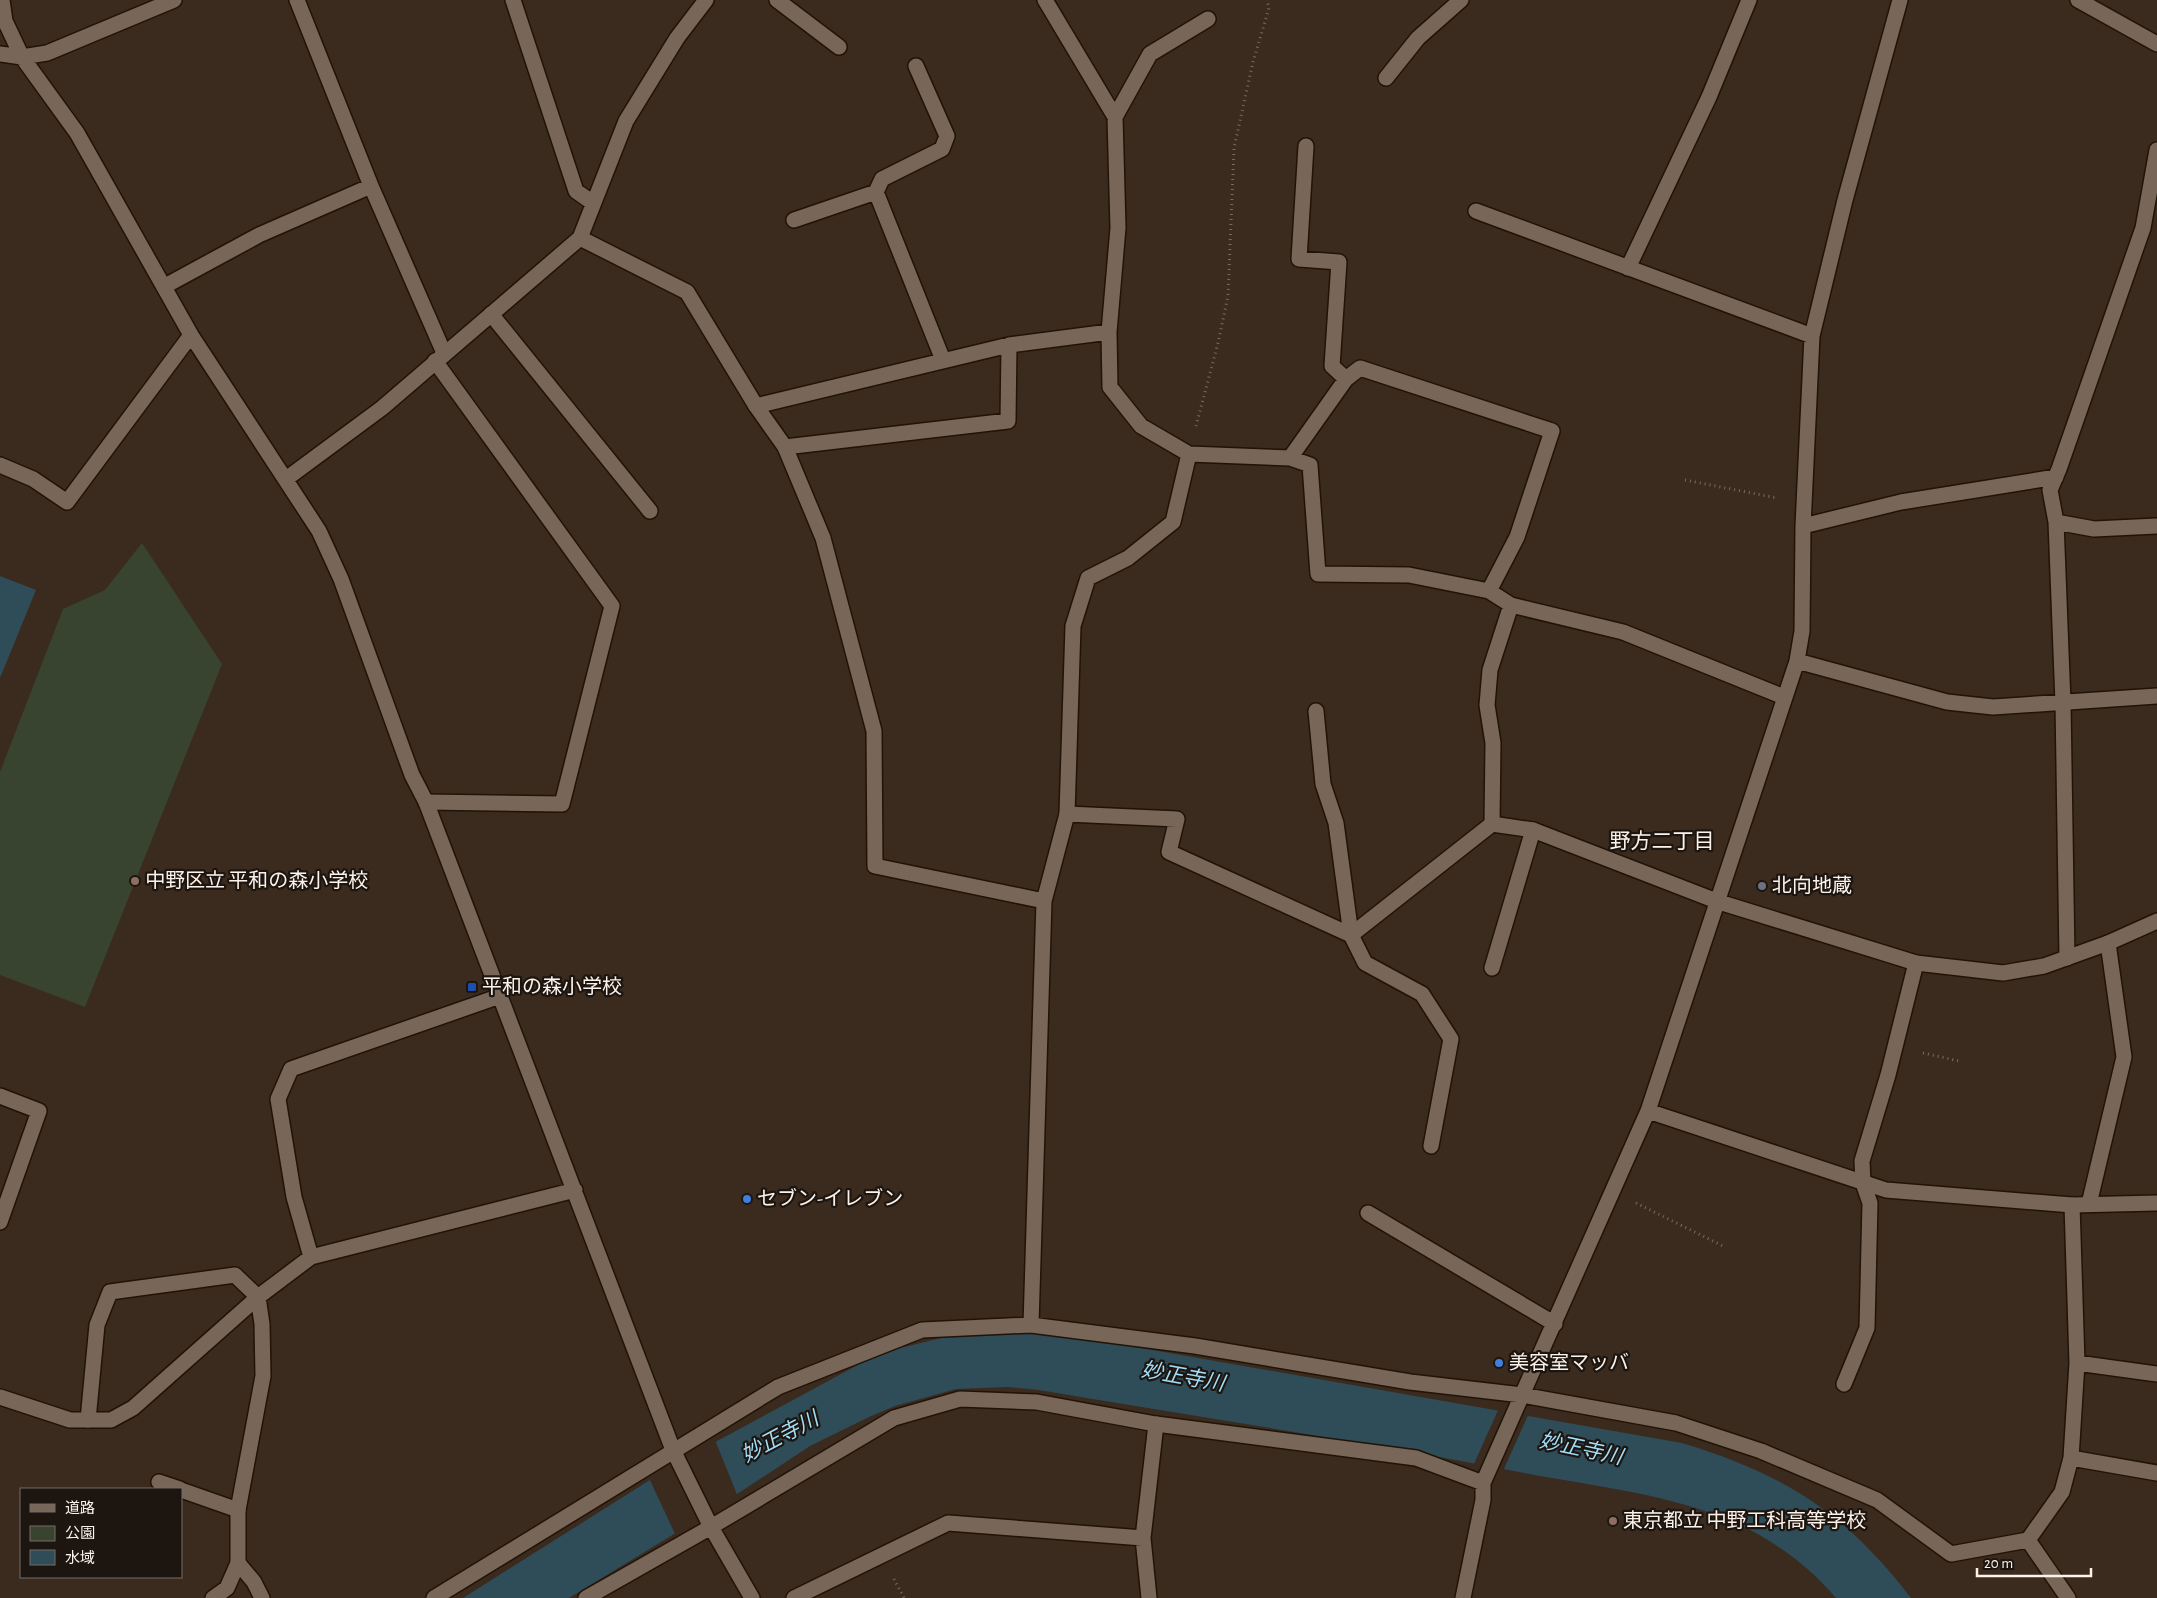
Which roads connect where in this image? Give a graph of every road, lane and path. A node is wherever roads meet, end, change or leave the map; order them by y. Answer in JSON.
{"nodes":[{"id":1,"x":2,"y":0,"type":"edge"},
{"id":2,"x":174,"y":0,"type":"edge"},
{"id":3,"x":297,"y":0,"type":"edge"},
{"id":4,"x":513,"y":0,"type":"edge"},
{"id":5,"x":706,"y":0,"type":"edge"},
{"id":6,"x":777,"y":0,"type":"edge"},
{"id":7,"x":1045,"y":0,"type":"edge"},
{"id":8,"x":1267,"y":0,"type":"edge"},
{"id":9,"x":1461,"y":0,"type":"edge"},
{"id":10,"x":1749,"y":0,"type":"edge"},
{"id":11,"x":2078,"y":0,"type":"edge"},
{"id":12,"x":1899,"y":1,"type":"edge"},
{"id":13,"x":1208,"y":19,"type":"dead end"},
{"id":14,"x":2157,"y":44,"type":"edge"},
{"id":15,"x":839,"y":47,"type":"dead end"},
{"id":16,"x":0,"y":54,"type":"edge"},
{"id":17,"x":22,"y":56,"type":"junction"},
{"id":18,"x":916,"y":66,"type":"dead end"},
{"id":19,"x":1386,"y":78,"type":"dead end"},
{"id":20,"x":1115,"y":116,"type":"junction"},
{"id":21,"x":1306,"y":146,"type":"dead end"},
{"id":22,"x":2157,"y":150,"type":"edge"},
{"id":23,"x":371,"y":186,"type":"junction"},
{"id":24,"x":876,"y":192,"type":"junction"},
{"id":25,"x":593,"y":203,"type":"junction"},
{"id":26,"x":1476,"y":211,"type":"dead end"},
{"id":27,"x":794,"y":220,"type":"dead end"},
{"id":28,"x":2150,"y":230,"type":"edge"},
{"id":29,"x":580,"y":238,"type":"junction"},
{"id":30,"x":1628,"y":268,"type":"junction"},
{"id":31,"x":165,"y":286,"type":"junction"},
{"id":32,"x":491,"y":314,"type":"junction"},
{"id":33,"x":1109,"y":332,"type":"junction"},
{"id":34,"x":191,"y":335,"type":"junction"},
{"id":35,"x":1812,"y":336,"type":"junction"},
{"id":36,"x":1008,"y":345,"type":"junction"},
{"id":37,"x":440,"y":357,"type":"junction"},
{"id":38,"x":943,"y":360,"type":"junction"},
{"id":39,"x":1346,"y":379,"type":"junction"},
{"id":40,"x":756,"y":406,"type":"junction"},
{"id":41,"x":785,"y":447,"type":"junction"},
{"id":42,"x":1189,"y":454,"type":"junction"},
{"id":43,"x":1290,"y":458,"type":"junction"},
{"id":44,"x":0,"y":465,"type":"edge"},
{"id":45,"x":2056,"y":477,"type":"junction"},
{"id":46,"x":286,"y":479,"type":"junction"},
{"id":47,"x":1684,"y":480,"type":"dead end"},
{"id":48,"x":1804,"y":503,"type":"junction"},
{"id":49,"x":650,"y":511,"type":"dead end"},
{"id":50,"x":2056,"y":522,"type":"junction"},
{"id":51,"x":1803,"y":526,"type":"junction"},
{"id":52,"x":2157,"y":526,"type":"edge"},
{"id":53,"x":1490,"y":591,"type":"junction"},
{"id":54,"x":1511,"y":605,"type":"junction"},
{"id":55,"x":1797,"y":661,"type":"junction"},
{"id":56,"x":2157,"y":696,"type":"edge"},
{"id":57,"x":1784,"y":697,"type":"junction"},
{"id":58,"x":2063,"y":703,"type":"junction"},
{"id":59,"x":1316,"y":711,"type":"dead end"},
{"id":60,"x":426,"y":802,"type":"junction"},
{"id":61,"x":1067,"y":814,"type":"junction"},
{"id":62,"x":1492,"y":824,"type":"junction"},
{"id":63,"x":1533,"y":830,"type":"junction"},
{"id":64,"x":1044,"y":901,"type":"junction"},
{"id":65,"x":1719,"y":902,"type":"junction"},
{"id":66,"x":2157,"y":921,"type":"edge"},
{"id":67,"x":1351,"y":935,"type":"junction"},
{"id":68,"x":2108,"y":943,"type":"junction"},
{"id":69,"x":2067,"y":958,"type":"junction"},
{"id":70,"x":1916,"y":963,"type":"junction"},
{"id":71,"x":1492,"y":968,"type":"dead end"},
{"id":72,"x":500,"y":996,"type":"junction"},
{"id":73,"x":1895,"y":1047,"type":"junction"},
{"id":74,"x":1959,"y":1061,"type":"dead end"},
{"id":75,"x":0,"y":1096,"type":"edge"},
{"id":76,"x":1648,"y":1111,"type":"junction"},
{"id":77,"x":1431,"y":1146,"type":"dead end"},
{"id":78,"x":1863,"y":1183,"type":"junction"},
{"id":79,"x":575,"y":1190,"type":"junction"},
{"id":80,"x":1613,"y":1192,"type":"junction"},
{"id":81,"x":2157,"y":1203,"type":"edge"},
{"id":82,"x":2089,"y":1204,"type":"junction"},
{"id":83,"x":2072,"y":1205,"type":"junction"},
{"id":84,"x":1368,"y":1213,"type":"dead end"},
{"id":85,"x":0,"y":1222,"type":"edge"},
{"id":86,"x":1723,"y":1246,"type":"dead end"},
{"id":87,"x":310,"y":1257,"type":"junction"},
{"id":88,"x":258,"y":1297,"type":"junction"},
{"id":89,"x":1555,"y":1324,"type":"junction"},
{"id":90,"x":1031,"y":1325,"type":"junction"},
{"id":91,"x":2077,"y":1363,"type":"junction"},
{"id":92,"x":2157,"y":1374,"type":"edge"},
{"id":93,"x":1844,"y":1384,"type":"dead end"},
{"id":94,"x":1522,"y":1395,"type":"junction"},
{"id":95,"x":0,"y":1397,"type":"edge"},
{"id":96,"x":88,"y":1420,"type":"junction"},
{"id":97,"x":1156,"y":1424,"type":"junction"},
{"id":98,"x":677,"y":1456,"type":"junction"},
{"id":99,"x":2071,"y":1458,"type":"junction"},
{"id":100,"x":2157,"y":1474,"type":"edge"},
{"id":101,"x":159,"y":1482,"type":"dead end"},
{"id":102,"x":1483,"y":1483,"type":"junction"},
{"id":103,"x":175,"y":1488,"type":"edge"},
{"id":104,"x":182,"y":1491,"type":"edge"},
{"id":105,"x":238,"y":1510,"type":"junction"},
{"id":106,"x":709,"y":1521,"type":"junction"},
{"id":107,"x":1143,"y":1538,"type":"junction"},
{"id":108,"x":2028,"y":1540,"type":"junction"},
{"id":109,"x":238,"y":1563,"type":"junction"},
{"id":110,"x":213,"y":1598,"type":"edge"},
{"id":111,"x":262,"y":1598,"type":"edge"},
{"id":112,"x":434,"y":1598,"type":"edge"},
{"id":113,"x":586,"y":1598,"type":"edge"},
{"id":114,"x":752,"y":1598,"type":"edge"},
{"id":115,"x":794,"y":1598,"type":"edge"},
{"id":116,"x":1149,"y":1598,"type":"edge"},
{"id":117,"x":1463,"y":1598,"type":"edge"},
{"id":118,"x":2068,"y":1598,"type":"edge"}],
"edges":[{"from":1,"to":17,"type":"street"},
{"from":2,"to":17,"type":"street"},
{"from":3,"to":23,"type":"street"},
{"from":4,"to":25,"type":"street"},
{"from":5,"to":25,"type":"street"},
{"from":6,"to":15,"type":"street"},
{"from":7,"to":20,"type":"street"},
{"from":8,"to":42,"type":"path"},
{"from":9,"to":19,"type":"street"},
{"from":10,"to":30,"type":"street"},
{"from":11,"to":14,"type":"street"},
{"from":12,"to":35,"type":"street"},
{"from":13,"to":20,"type":"street"},
{"from":16,"to":17,"type":"street"},
{"from":17,"to":31,"type":"street"},
{"from":18,"to":24,"type":"street"},
{"from":20,"to":33,"type":"street"},
{"from":21,"to":39,"type":"street"},
{"from":22,"to":28,"type":"street"},
{"from":23,"to":31,"type":"street"},
{"from":23,"to":37,"type":"street"},
{"from":24,"to":27,"type":"street"},
{"from":24,"to":38,"type":"street"},
{"from":25,"to":29,"type":"street"},
{"from":26,"to":30,"type":"street"},
{"from":28,"to":45,"type":"street"},
{"from":29,"to":32,"type":"street"},
{"from":29,"to":40,"type":"street"},
{"from":30,"to":35,"type":"street"},
{"from":31,"to":34,"type":"street"},
{"from":32,"to":37,"type":"street"},
{"from":32,"to":49,"type":"street"},
{"from":33,"to":36,"type":"street"},
{"from":33,"to":42,"type":"street"},
{"from":34,"to":44,"type":"street"},
{"from":34,"to":46,"type":"street"},
{"from":35,"to":48,"type":"street"},
{"from":36,"to":38,"type":"street"},
{"from":36,"to":41,"type":"street"},
{"from":37,"to":46,"type":"street"},
{"from":37,"to":60,"type":"street"},
{"from":38,"to":40,"type":"street"},
{"from":39,"to":43,"type":"street"},
{"from":39,"to":53,"type":"street"},
{"from":40,"to":41,"type":"street"},
{"from":41,"to":64,"type":"street"},
{"from":42,"to":43,"type":"street"},
{"from":42,"to":61,"type":"street"},
{"from":43,"to":53,"type":"street"},
{"from":45,"to":50,"type":"street"},
{"from":45,"to":51,"type":"street"},
{"from":46,"to":60,"type":"street"},
{"from":47,"to":48,"type":"path"},
{"from":48,"to":51,"type":"street"},
{"from":50,"to":52,"type":"street"},
{"from":50,"to":58,"type":"street"},
{"from":51,"to":55,"type":"street"},
{"from":53,"to":54,"type":"street"},
{"from":54,"to":57,"type":"street"},
{"from":54,"to":62,"type":"street"},
{"from":55,"to":57,"type":"street"},
{"from":55,"to":58,"type":"street"},
{"from":56,"to":58,"type":"street"},
{"from":57,"to":65,"type":"street"},
{"from":58,"to":69,"type":"street"},
{"from":59,"to":67,"type":"street"},
{"from":60,"to":72,"type":"street"},
{"from":61,"to":64,"type":"street"},
{"from":61,"to":67,"type":"street"},
{"from":62,"to":63,"type":"street"},
{"from":62,"to":67,"type":"street"},
{"from":63,"to":65,"type":"street"},
{"from":63,"to":71,"type":"street"},
{"from":64,"to":90,"type":"street"},
{"from":65,"to":70,"type":"street"},
{"from":65,"to":76,"type":"street"},
{"from":66,"to":68,"type":"street"},
{"from":67,"to":77,"type":"street"},
{"from":68,"to":69,"type":"street"},
{"from":68,"to":82,"type":"street"},
{"from":69,"to":70,"type":"street"},
{"from":70,"to":73,"type":"street"},
{"from":72,"to":79,"type":"street"},
{"from":72,"to":87,"type":"street"},
{"from":73,"to":74,"type":"path"},
{"from":73,"to":78,"type":"street"},
{"from":75,"to":85,"type":"street"},
{"from":76,"to":78,"type":"street"},
{"from":76,"to":80,"type":"street"},
{"from":78,"to":83,"type":"street"},
{"from":78,"to":93,"type":"street"},
{"from":79,"to":87,"type":"street"},
{"from":79,"to":98,"type":"street"},
{"from":80,"to":86,"type":"path"},
{"from":80,"to":89,"type":"street"},
{"from":81,"to":82,"type":"street"},
{"from":82,"to":83,"type":"street"},
{"from":83,"to":91,"type":"street"},
{"from":84,"to":89,"type":"street"},
{"from":87,"to":88,"type":"street"},
{"from":88,"to":96,"type":"street"},
{"from":88,"to":96,"type":"street"},
{"from":88,"to":105,"type":"street"},
{"from":89,"to":94,"type":"street"},
{"from":90,"to":94,"type":"street"},
{"from":90,"to":98,"type":"street"},
{"from":91,"to":92,"type":"street"},
{"from":91,"to":99,"type":"street"},
{"from":94,"to":102,"type":"street"},
{"from":94,"to":108,"type":"street"},
{"from":95,"to":96,"type":"street"},
{"from":97,"to":102,"type":"street"},
{"from":97,"to":106,"type":"street"},
{"from":97,"to":107,"type":"street"},
{"from":98,"to":106,"type":"street"},
{"from":98,"to":112,"type":"street"},
{"from":99,"to":100,"type":"street"},
{"from":99,"to":108,"type":"street"},
{"from":101,"to":103,"type":"street"},
{"from":102,"to":117,"type":"street"},
{"from":104,"to":105,"type":"street"},
{"from":105,"to":109,"type":"street"},
{"from":106,"to":113,"type":"street"},
{"from":106,"to":114,"type":"street"},
{"from":107,"to":115,"type":"street"},
{"from":107,"to":116,"type":"street"},
{"from":108,"to":118,"type":"street"},
{"from":109,"to":110,"type":"street"},
{"from":109,"to":111,"type":"street"}]}
